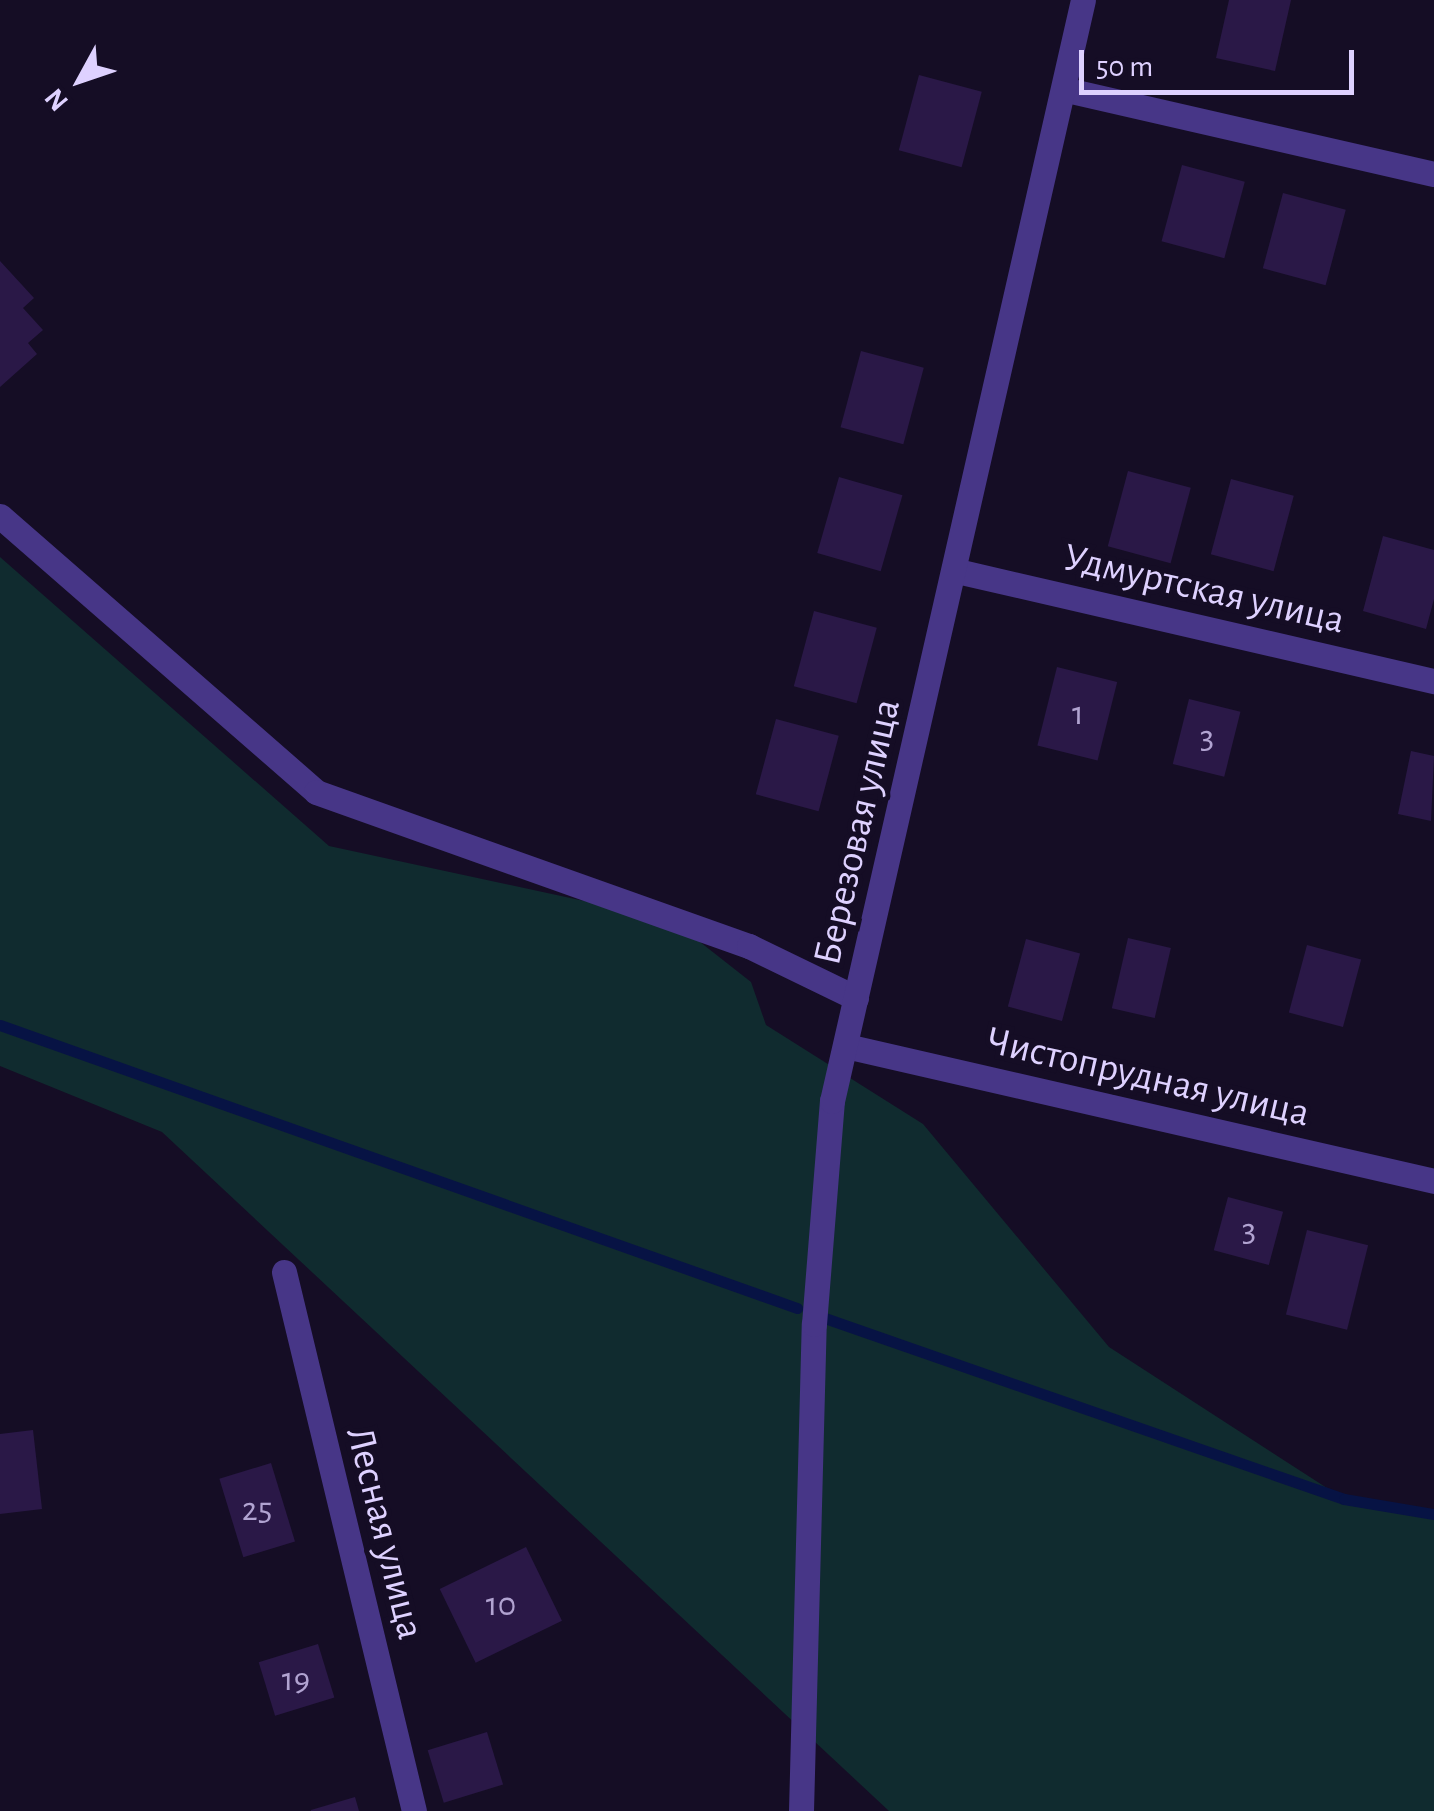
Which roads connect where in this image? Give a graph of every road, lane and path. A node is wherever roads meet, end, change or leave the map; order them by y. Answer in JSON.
{"nodes":[{"id":1,"x":1084,"y":0,"type":"edge"},
{"id":2,"x":1067,"y":90,"type":"junction"},
{"id":3,"x":1434,"y":174,"type":"edge"},
{"id":4,"x":0,"y":516,"type":"edge"},
{"id":5,"x":957,"y":571,"type":"junction"},
{"id":6,"x":1434,"y":680,"type":"edge"},
{"id":7,"x":856,"y":998,"type":"junction"},
{"id":8,"x":846,"y":1046,"type":"junction"},
{"id":9,"x":1434,"y":1181,"type":"edge"},
{"id":10,"x":284,"y":1272,"type":"dead end"},
{"id":11,"x":414,"y":1811,"type":"edge"},
{"id":12,"x":800,"y":1811,"type":"edge"}],
"edges":[{"from":1,"to":2,"type":"street","name":"Березовая улица"},
{"from":2,"to":3,"type":"street"},
{"from":2,"to":5,"type":"street","name":"Березовая улица"},
{"from":4,"to":7,"type":"street","name":"Березовая улица"},
{"from":5,"to":6,"type":"street","name":"Удмуртская улица"},
{"from":5,"to":7,"type":"street","name":"Березовая улица"},
{"from":7,"to":8,"type":"street"},
{"from":8,"to":9,"type":"street","name":"Чистопрудная улица"},
{"from":8,"to":12,"type":"street"},
{"from":10,"to":11,"type":"street","name":"Лесная улица"}]}
